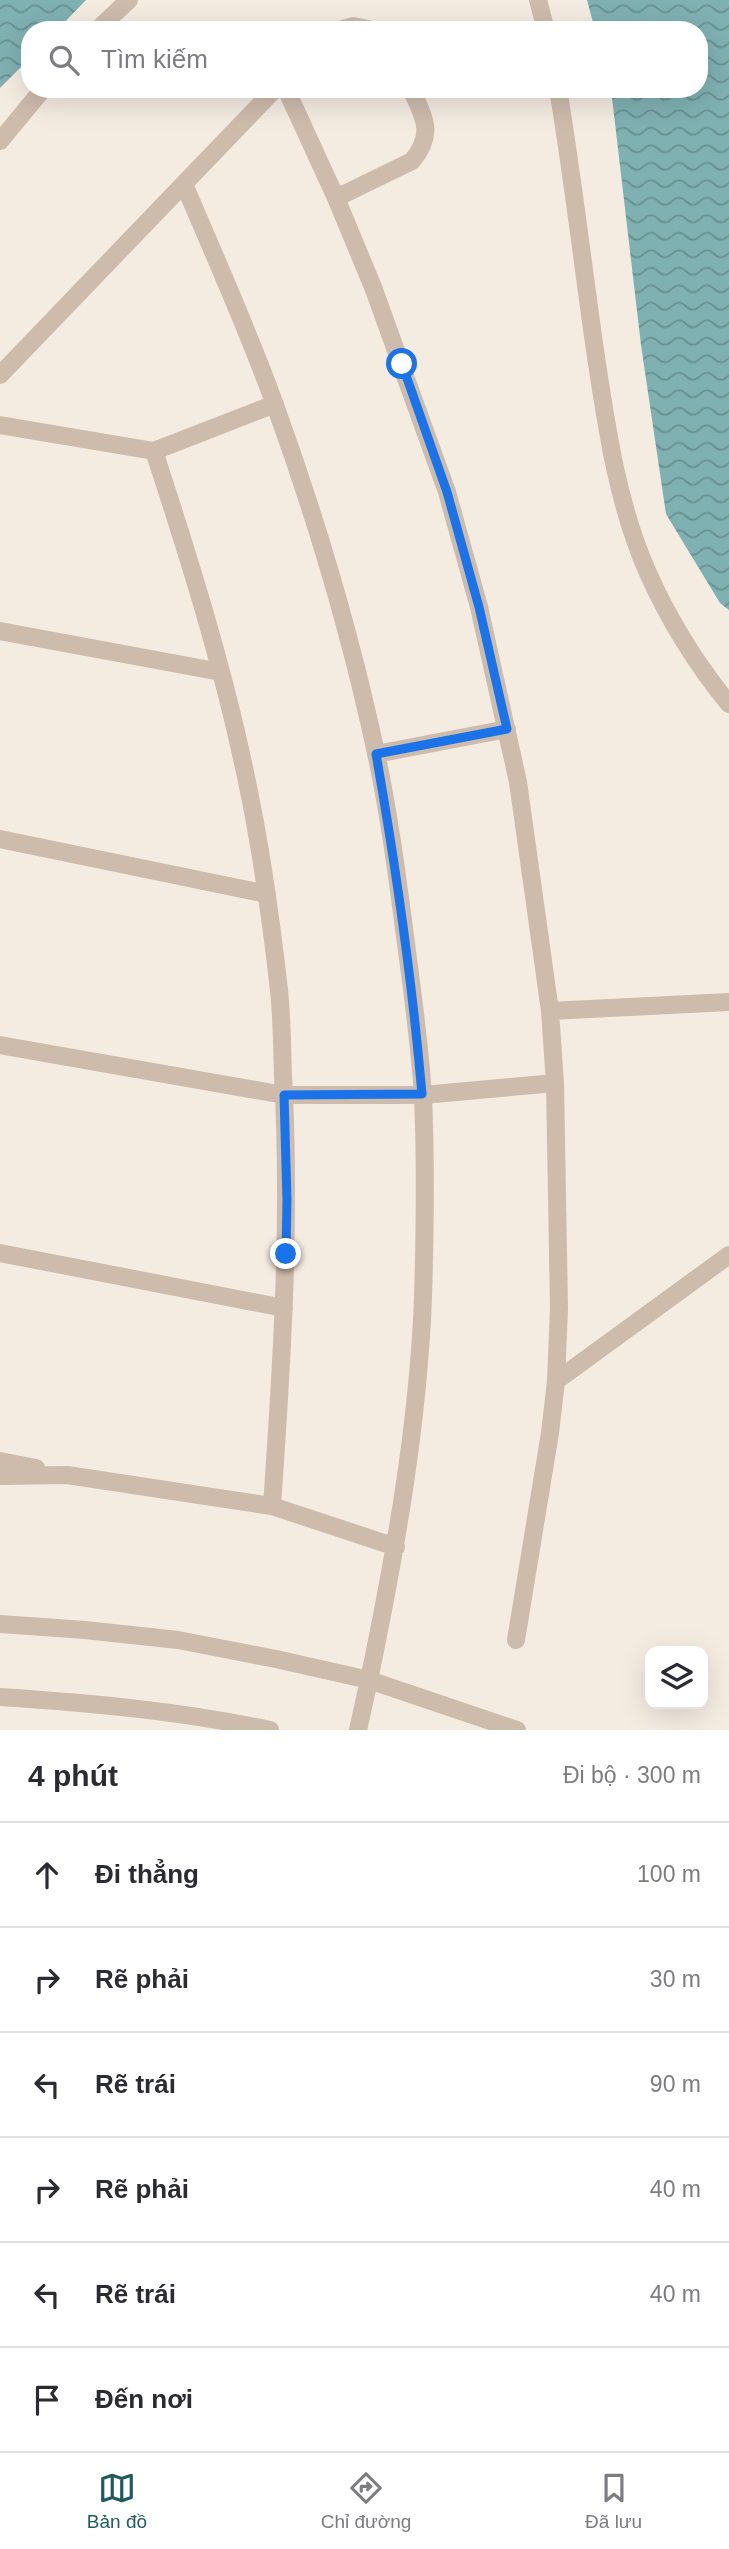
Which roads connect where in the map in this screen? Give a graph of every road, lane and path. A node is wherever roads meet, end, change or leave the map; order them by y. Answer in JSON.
{"nodes":[{"id":1,"x":129,"y":0,"type":"edge"},
{"id":2,"x":538,"y":0,"type":"edge"},
{"id":3,"x":107,"y":21,"type":"edge"},
{"id":4,"x":544,"y":21,"type":"edge"},
{"id":5,"x":36,"y":98,"type":"edge"},
{"id":6,"x":266,"y":98,"type":"edge"},
{"id":7,"x":290,"y":98,"type":"edge"},
{"id":8,"x":415,"y":98,"type":"edge"},
{"id":9,"x":560,"y":98,"type":"edge"},
{"id":10,"x":0,"y":141,"type":"edge"},
{"id":11,"x":184,"y":184,"type":"junction"},
{"id":12,"x":336,"y":198,"type":"junction"},
{"id":13,"x":0,"y":375,"type":"edge"},
{"id":14,"x":275,"y":404,"type":"junction"},
{"id":15,"x":0,"y":425,"type":"edge"},
{"id":16,"x":154,"y":451,"type":"junction"},
{"id":17,"x":0,"y":631,"type":"edge"},
{"id":18,"x":221,"y":672,"type":"junction"},
{"id":19,"x":729,"y":704,"type":"edge"},
{"id":20,"x":507,"y":729,"type":"junction"},
{"id":21,"x":376,"y":754,"type":"junction"},
{"id":22,"x":0,"y":839,"type":"edge"},
{"id":23,"x":267,"y":894,"type":"junction"},
{"id":24,"x":729,"y":1002,"type":"edge"},
{"id":25,"x":550,"y":1012,"type":"junction"},
{"id":26,"x":0,"y":1045,"type":"edge"},
{"id":27,"x":555,"y":1083,"type":"junction"},
{"id":28,"x":422,"y":1094,"type":"junction"},
{"id":29,"x":284,"y":1095,"type":"junction"},
{"id":30,"x":0,"y":1253,"type":"edge"},
{"id":31,"x":729,"y":1255,"type":"edge"},
{"id":32,"x":284,"y":1308,"type":"junction"},
{"id":33,"x":556,"y":1381,"type":"junction"},
{"id":34,"x":0,"y":1461,"type":"edge"},
{"id":35,"x":67,"y":1475,"type":"junction"},
{"id":36,"x":0,"y":1476,"type":"edge"},
{"id":37,"x":272,"y":1506,"type":"junction"},
{"id":38,"x":396,"y":1547,"type":"junction"},
{"id":39,"x":0,"y":1624,"type":"edge"},
{"id":40,"x":516,"y":1640,"type":"dead end"},
{"id":41,"x":369,"y":1680,"type":"junction"},
{"id":42,"x":0,"y":1697,"type":"edge"},
{"id":43,"x":270,"y":1730,"type":"edge"},
{"id":44,"x":358,"y":1730,"type":"edge"},
{"id":45,"x":517,"y":1730,"type":"edge"}],
"edges":[{"from":1,"to":3,"type":"street"},
{"from":2,"to":4,"type":"street"},
{"from":5,"to":10,"type":"street"},
{"from":6,"to":11,"type":"street"},
{"from":7,"to":12,"type":"street"},
{"from":8,"to":12,"type":"street"},
{"from":9,"to":19,"type":"street"},
{"from":11,"to":13,"type":"street"},
{"from":11,"to":14,"type":"street"},
{"from":12,"to":20,"type":"street"},
{"from":14,"to":16,"type":"street"},
{"from":14,"to":21,"type":"street"},
{"from":15,"to":16,"type":"street"},
{"from":16,"to":18,"type":"street"},
{"from":17,"to":18,"type":"street"},
{"from":18,"to":23,"type":"street"},
{"from":20,"to":21,"type":"street"},
{"from":20,"to":25,"type":"street"},
{"from":21,"to":28,"type":"street"},
{"from":22,"to":23,"type":"street"},
{"from":23,"to":29,"type":"street"},
{"from":24,"to":25,"type":"street"},
{"from":25,"to":27,"type":"street"},
{"from":26,"to":29,"type":"street"},
{"from":27,"to":28,"type":"street"},
{"from":27,"to":33,"type":"street"},
{"from":28,"to":29,"type":"street"},
{"from":28,"to":38,"type":"street"},
{"from":29,"to":32,"type":"street"},
{"from":30,"to":32,"type":"street"},
{"from":31,"to":33,"type":"street"},
{"from":32,"to":37,"type":"street"},
{"from":33,"to":40,"type":"street"},
{"from":34,"to":35,"type":"street"},
{"from":35,"to":36,"type":"street"},
{"from":35,"to":37,"type":"street"},
{"from":37,"to":38,"type":"street"},
{"from":38,"to":41,"type":"street"},
{"from":39,"to":41,"type":"street"},
{"from":41,"to":44,"type":"street"},
{"from":41,"to":45,"type":"street"},
{"from":42,"to":43,"type":"street"}]}
